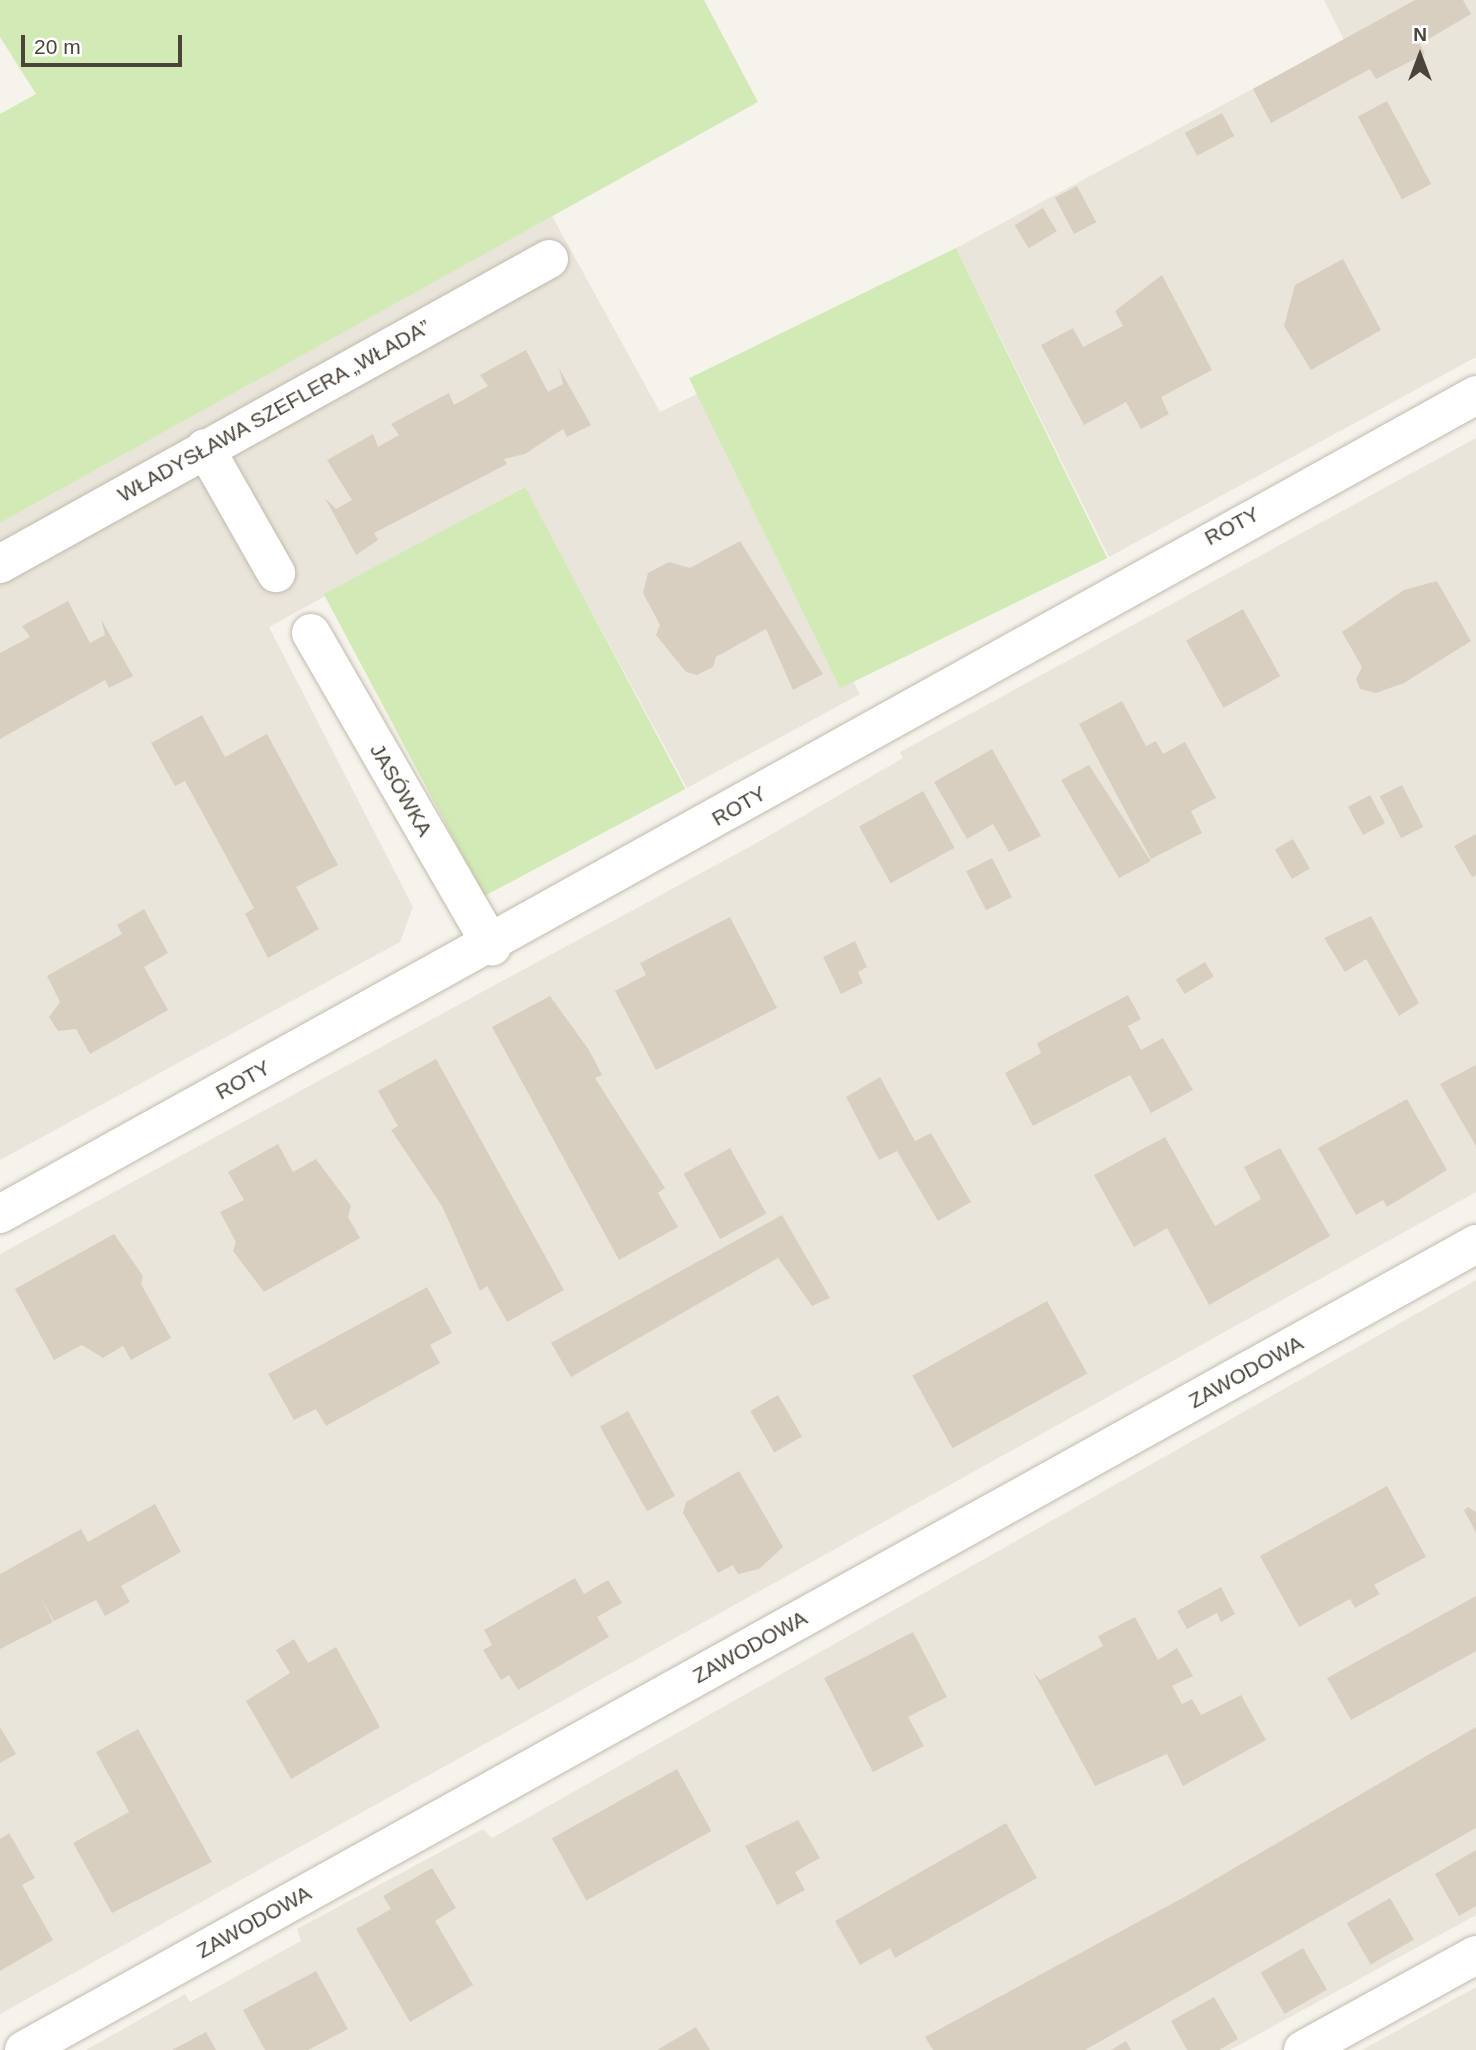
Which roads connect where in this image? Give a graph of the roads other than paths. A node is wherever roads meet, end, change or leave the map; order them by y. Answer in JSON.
{"nodes":[{"id":1,"x":549,"y":259,"type":"dead end"},
{"id":2,"x":1476,"y":395,"type":"edge"},
{"id":3,"x":205,"y":448,"type":"junction"},
{"id":4,"x":0,"y":564,"type":"edge"},
{"id":5,"x":276,"y":573,"type":"dead end"},
{"id":6,"x":311,"y":633,"type":"dead end"},
{"id":7,"x":492,"y":947,"type":"junction"},
{"id":8,"x":0,"y":1214,"type":"edge"},
{"id":9,"x":1476,"y":1244,"type":"edge"},
{"id":10,"x":1476,"y":1955,"type":"edge"},
{"id":11,"x":24,"y":2050,"type":"edge"},
{"id":12,"x":1303,"y":2050,"type":"edge"}],
"edges":[{"from":1,"to":3,"type":"street","name":"WŁADYSŁAWA SZEFLERA „WŁADA”"},
{"from":2,"to":7,"type":"street","name":"ROTY"},
{"from":3,"to":4,"type":"street","name":"WŁADYSŁAWA SZEFLERA „WŁADA”"},
{"from":3,"to":5,"type":"street"},
{"from":6,"to":7,"type":"street","name":"JASÓWKA"},
{"from":7,"to":8,"type":"street","name":"ROTY"},
{"from":9,"to":11,"type":"street","name":"ZAWODOWA"},
{"from":10,"to":12,"type":"street"}]}
